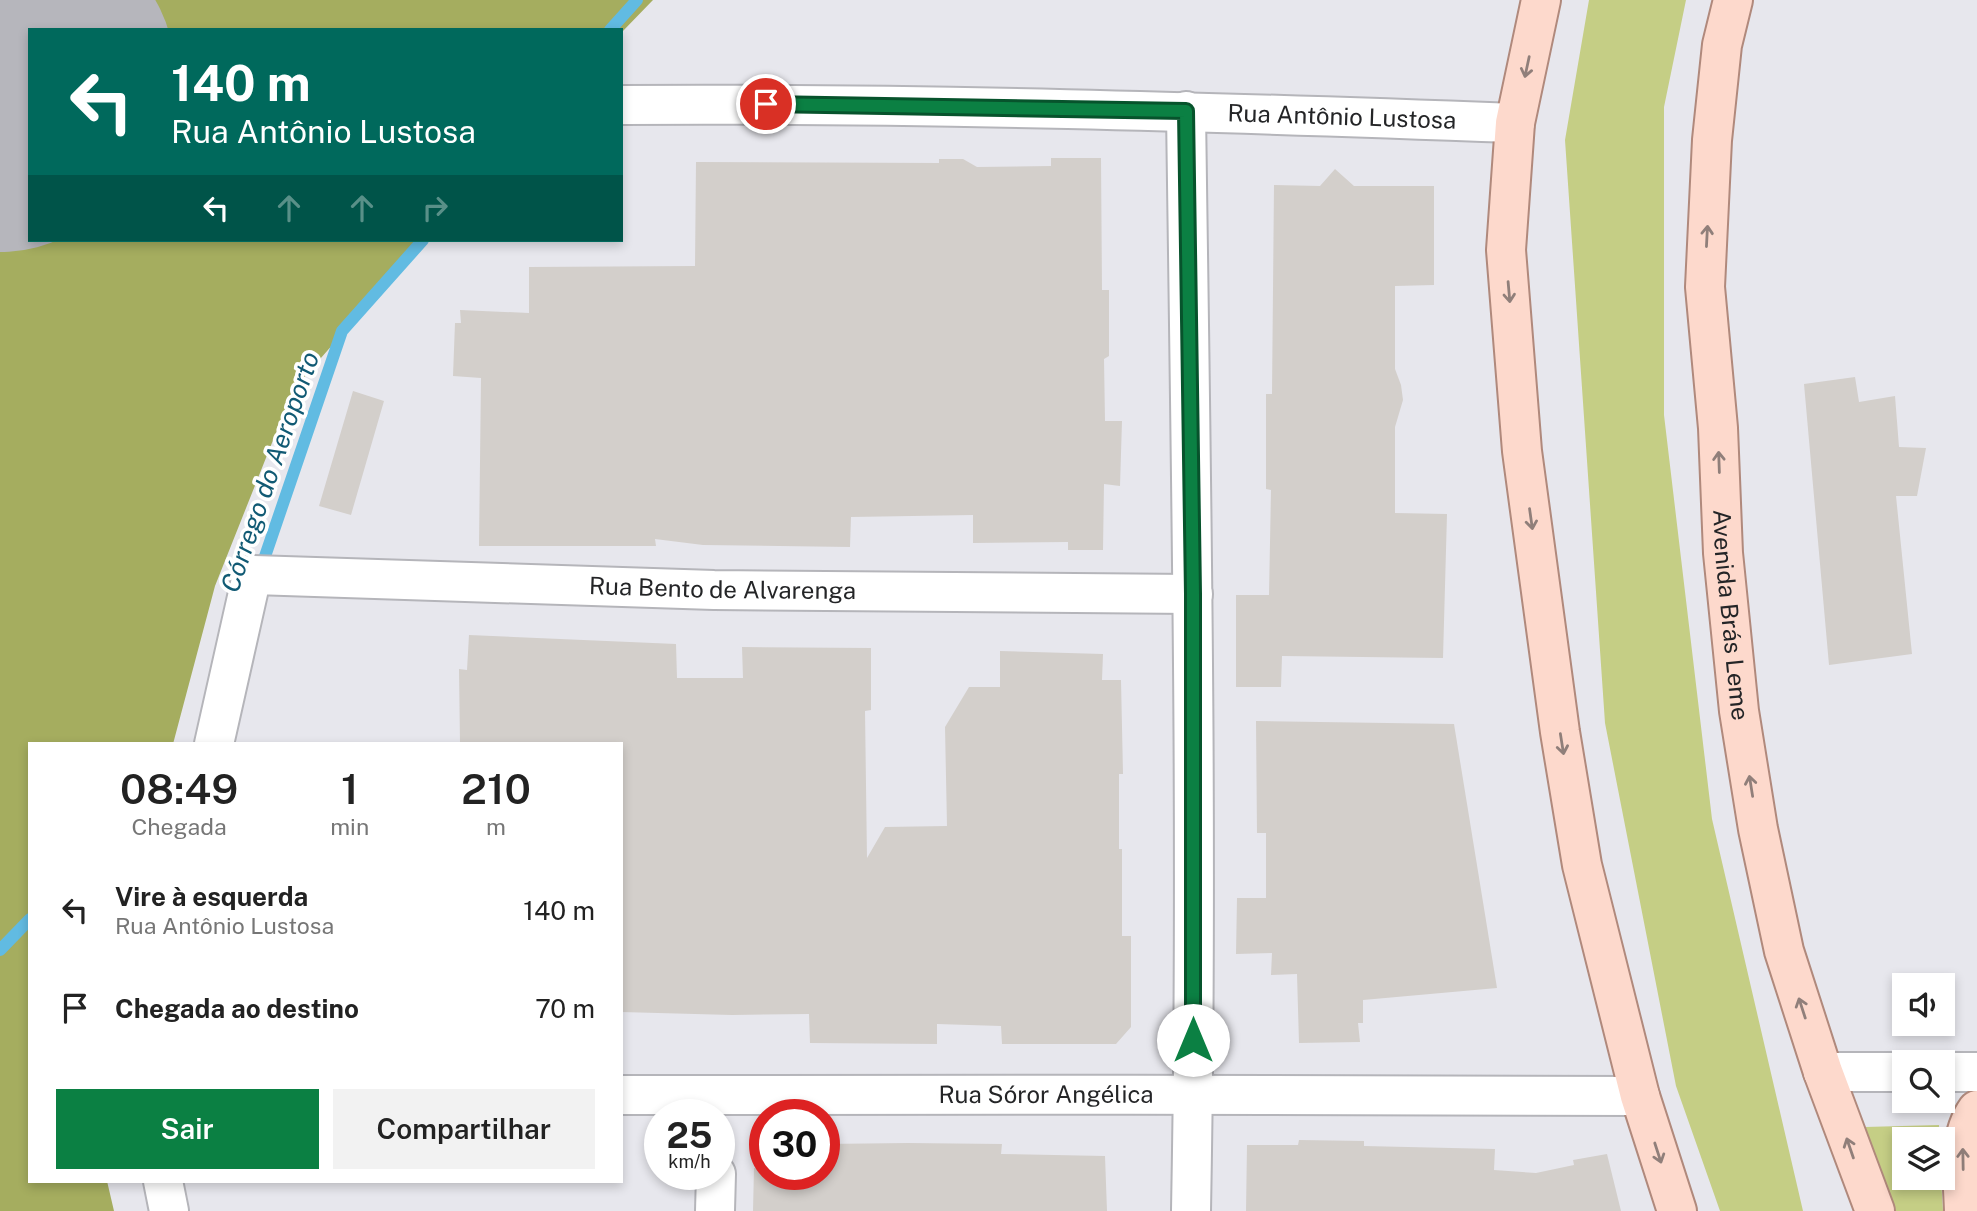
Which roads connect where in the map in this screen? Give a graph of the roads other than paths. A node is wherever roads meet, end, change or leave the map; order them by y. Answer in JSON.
{"nodes":[{"id":1,"x":1541,"y":0,"type":"edge"},
{"id":2,"x":1733,"y":0,"type":"edge"},
{"id":3,"x":623,"y":105,"type":"edge"},
{"id":4,"x":1186,"y":111,"type":"junction"},
{"id":5,"x":1515,"y":123,"type":"junction"},
{"id":6,"x":1193,"y":594,"type":"junction"},
{"id":7,"x":214,"y":742,"type":"edge"},
{"id":8,"x":1823,"y":1072,"type":"junction"},
{"id":9,"x":1892,"y":1072,"type":"edge"},
{"id":10,"x":1955,"y":1072,"type":"edge"},
{"id":11,"x":1977,"y":1072,"type":"edge"},
{"id":12,"x":1193,"y":1093,"type":"junction"},
{"id":13,"x":623,"y":1095,"type":"edge"},
{"id":14,"x":1640,"y":1096,"type":"junction"},
{"id":15,"x":659,"y":1099,"type":"edge"},
{"id":16,"x":735,"y":1104,"type":"edge"},
{"id":17,"x":1977,"y":1110,"type":"edge"},
{"id":18,"x":163,"y":1183,"type":"edge"},
{"id":19,"x":716,"y":1190,"type":"edge"},
{"id":20,"x":169,"y":1211,"type":"edge"},
{"id":21,"x":715,"y":1211,"type":"edge"},
{"id":22,"x":1191,"y":1211,"type":"edge"},
{"id":23,"x":1677,"y":1211,"type":"edge"},
{"id":24,"x":1875,"y":1211,"type":"edge"},
{"id":25,"x":1964,"y":1211,"type":"edge"}],
"edges":[{"from":1,"to":5,"type":"main road","one_way":true},
{"from":8,"to":2,"type":"main road","name":"Avenida Brás Leme","one_way":true},
{"from":3,"to":4,"type":"street","name":"Rua Antônio Lustosa"},
{"from":4,"to":5,"type":"street","name":"Rua Antônio Lustosa"},
{"from":4,"to":6,"type":"street"},
{"from":5,"to":14,"type":"main road","one_way":true},
{"from":6,"to":7,"type":"street","name":"Rua Bento de Alvarenga"},
{"from":6,"to":12,"type":"street"},
{"from":8,"to":9,"type":"street"},
{"from":24,"to":8,"type":"main road","name":"Avenida Brás Leme","one_way":true},
{"from":10,"to":11,"type":"street"},
{"from":12,"to":14,"type":"street","name":"Rua Sóror Angélica"},
{"from":12,"to":16,"type":"street","name":"Rua Sóror Angélica"},
{"from":12,"to":22,"type":"street"},
{"from":13,"to":15,"type":"street","name":"Rua Sóror Angélica"},
{"from":14,"to":23,"type":"main road","one_way":true},
{"from":25,"to":17,"type":"main road","one_way":true},
{"from":18,"to":20,"type":"street"},
{"from":19,"to":21,"type":"street"}]}
